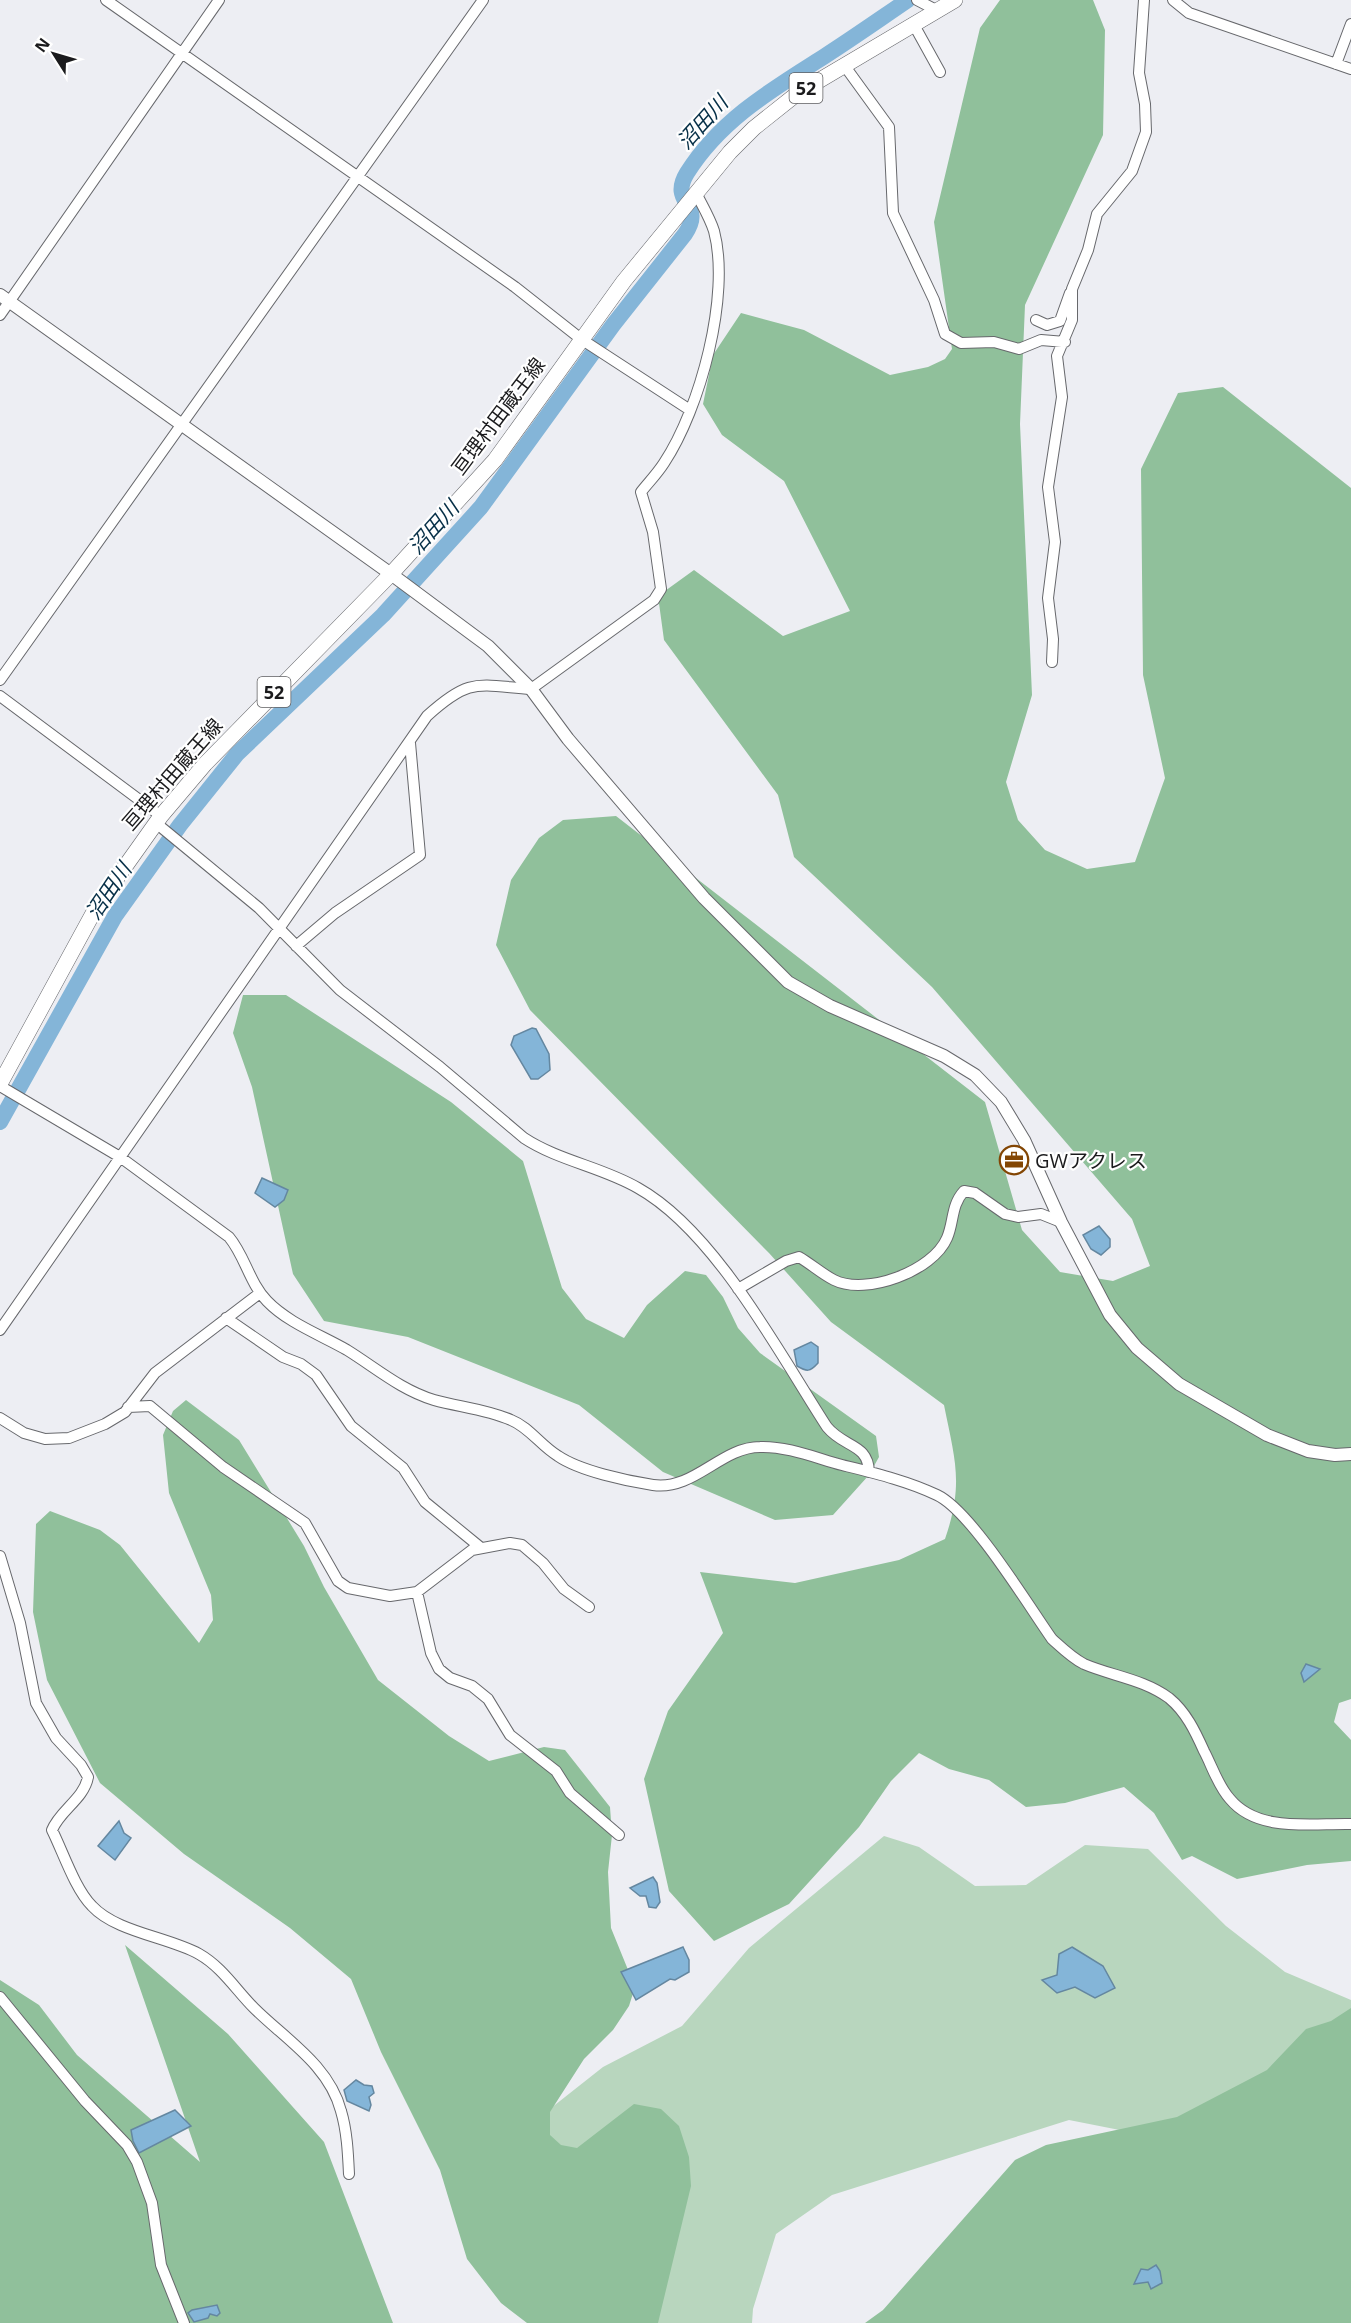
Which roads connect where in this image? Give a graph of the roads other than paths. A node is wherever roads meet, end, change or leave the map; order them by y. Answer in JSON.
{"nodes":[{"id":1,"x":106,"y":0,"type":"edge"},
{"id":2,"x":219,"y":0,"type":"edge"},
{"id":3,"x":483,"y":0,"type":"edge"},
{"id":4,"x":955,"y":0,"type":"edge"},
{"id":5,"x":1144,"y":0,"type":"edge"},
{"id":6,"x":1173,"y":0,"type":"edge"},
{"id":7,"x":918,"y":1,"type":"edge"},
{"id":8,"x":938,"y":11,"type":"junction"},
{"id":9,"x":1351,"y":24,"type":"edge"},
{"id":10,"x":914,"y":25,"type":"junction"},
{"id":11,"x":182,"y":53,"type":"junction"},
{"id":12,"x":1336,"y":64,"type":"junction"},
{"id":13,"x":844,"y":65,"type":"junction"},
{"id":14,"x":1351,"y":69,"type":"edge"},
{"id":15,"x":940,"y":72,"type":"dead end"},
{"id":16,"x":357,"y":177,"type":"junction"},
{"id":17,"x":690,"y":201,"type":"junction"},
{"id":18,"x":1072,"y":289,"type":"junction"},
{"id":19,"x":4,"y":299,"type":"edge"},
{"id":20,"x":0,"y":315,"type":"edge"},
{"id":21,"x":1036,"y":320,"type":"dead end"},
{"id":22,"x":581,"y":339,"type":"junction"},
{"id":23,"x":1065,"y":342,"type":"junction"},
{"id":24,"x":690,"y":410,"type":"junction"},
{"id":25,"x":183,"y":424,"type":"junction"},
{"id":26,"x":391,"y":574,"type":"junction"},
{"id":27,"x":1052,"y":663,"type":"dead end"},
{"id":28,"x":0,"y":680,"type":"edge"},
{"id":29,"x":531,"y":689,"type":"junction"},
{"id":30,"x":0,"y":696,"type":"edge"},
{"id":31,"x":410,"y":741,"type":"junction"},
{"id":32,"x":159,"y":820,"type":"junction"},
{"id":33,"x":279,"y":929,"type":"junction"},
{"id":34,"x":296,"y":946,"type":"junction"},
{"id":35,"x":1,"y":1079,"type":"edge"},
{"id":36,"x":120,"y":1157,"type":"junction"},
{"id":37,"x":1060,"y":1221,"type":"junction"},
{"id":38,"x":738,"y":1289,"type":"junction"},
{"id":39,"x":260,"y":1293,"type":"junction"},
{"id":40,"x":226,"y":1318,"type":"junction"},
{"id":41,"x":0,"y":1330,"type":"edge"},
{"id":42,"x":129,"y":1407,"type":"junction"},
{"id":43,"x":0,"y":1418,"type":"edge"},
{"id":44,"x":1351,"y":1454,"type":"edge"},
{"id":45,"x":869,"y":1472,"type":"junction"},
{"id":46,"x":480,"y":1547,"type":"junction"},
{"id":47,"x":0,"y":1556,"type":"edge"},
{"id":48,"x":417,"y":1592,"type":"junction"},
{"id":49,"x":589,"y":1607,"type":"dead end"},
{"id":50,"x":1351,"y":1824,"type":"edge"},
{"id":51,"x":618,"y":1835,"type":"dead end"},
{"id":52,"x":0,"y":1997,"type":"edge"},
{"id":53,"x":349,"y":2174,"type":"dead end"},
{"id":54,"x":184,"y":2323,"type":"edge"}],
"edges":[{"from":1,"to":11,"type":"street"},
{"from":2,"to":11,"type":"street"},
{"from":3,"to":16,"type":"street"},
{"from":4,"to":8,"type":"main road","name":"亘理村田蔵王線","number":"52"},
{"from":5,"to":18,"type":"street"},
{"from":6,"to":12,"type":"street"},
{"from":7,"to":8,"type":"street"},
{"from":8,"to":10,"type":"main road","name":"亘理村田蔵王線","number":"52"},
{"from":9,"to":12,"type":"street"},
{"from":10,"to":13,"type":"main road","name":"亘理村田蔵王線","number":"52"},
{"from":10,"to":15,"type":"street"},
{"from":11,"to":16,"type":"street"},
{"from":11,"to":19,"type":"street"},
{"from":12,"to":14,"type":"street"},
{"from":13,"to":17,"type":"main road","name":"亘理村田蔵王線","number":"52"},
{"from":13,"to":23,"type":"street"},
{"from":16,"to":22,"type":"street"},
{"from":16,"to":25,"type":"street"},
{"from":17,"to":22,"type":"main road","name":"亘理村田蔵王線","number":"52"},
{"from":17,"to":24,"type":"street"},
{"from":18,"to":21,"type":"street"},
{"from":18,"to":23,"type":"street"},
{"from":19,"to":20,"type":"street"},
{"from":19,"to":25,"type":"street"},
{"from":22,"to":24,"type":"street"},
{"from":22,"to":26,"type":"main road","name":"亘理村田蔵王線","number":"52"},
{"from":23,"to":27,"type":"street"},
{"from":24,"to":29,"type":"street"},
{"from":25,"to":26,"type":"street"},
{"from":25,"to":28,"type":"street"},
{"from":26,"to":29,"type":"street"},
{"from":26,"to":32,"type":"main road","name":"亘理村田蔵王線","number":"52"},
{"from":29,"to":31,"type":"street"},
{"from":29,"to":37,"type":"street"},
{"from":30,"to":32,"type":"street"},
{"from":31,"to":33,"type":"street"},
{"from":31,"to":34,"type":"street"},
{"from":32,"to":33,"type":"street"},
{"from":32,"to":35,"type":"main road","name":"亘理村田蔵王線","number":"52"},
{"from":33,"to":34,"type":"street"},
{"from":33,"to":36,"type":"street"},
{"from":34,"to":38,"type":"street"},
{"from":35,"to":36,"type":"street"},
{"from":36,"to":39,"type":"street"},
{"from":36,"to":41,"type":"street"},
{"from":37,"to":38,"type":"street"},
{"from":37,"to":44,"type":"street"},
{"from":38,"to":45,"type":"street"},
{"from":39,"to":40,"type":"street"},
{"from":39,"to":45,"type":"street"},
{"from":40,"to":42,"type":"street"},
{"from":40,"to":46,"type":"street"},
{"from":42,"to":43,"type":"street"},
{"from":42,"to":48,"type":"street"},
{"from":45,"to":50,"type":"street"},
{"from":46,"to":48,"type":"street"},
{"from":46,"to":49,"type":"street"},
{"from":47,"to":53,"type":"street"},
{"from":48,"to":51,"type":"street"},
{"from":52,"to":54,"type":"street"}]}
